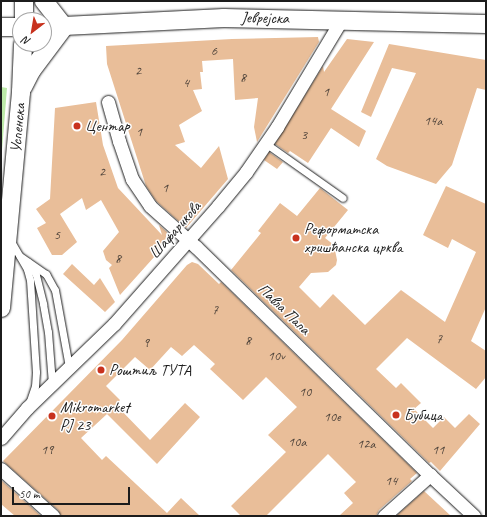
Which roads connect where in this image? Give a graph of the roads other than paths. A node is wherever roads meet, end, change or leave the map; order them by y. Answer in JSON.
{"nodes":[{"id":1,"x":24,"y":1,"type":"edge"},
{"id":2,"x":44,"y":1,"type":"edge"},
{"id":3,"x":24,"y":12,"type":"edge"},
{"id":4,"x":342,"y":20,"type":"junction"},
{"id":5,"x":486,"y":24,"type":"edge"},
{"id":6,"x":1,"y":27,"type":"edge"},
{"id":7,"x":12,"y":27,"type":"edge"},
{"id":8,"x":52,"y":27,"type":"edge"},
{"id":9,"x":64,"y":27,"type":"junction"},
{"id":10,"x":23,"y":52,"type":"edge"},
{"id":11,"x":21,"y":92,"type":"junction"},
{"id":12,"x":108,"y":102,"type":"dead end"},
{"id":13,"x":265,"y":143,"type":"junction"},
{"id":14,"x":343,"y":198,"type":"dead end"},
{"id":15,"x":8,"y":232,"type":"junction"},
{"id":16,"x":189,"y":241,"type":"junction"},
{"id":17,"x":18,"y":255,"type":"junction"},
{"id":18,"x":28,"y":261,"type":"junction"},
{"id":19,"x":1,"y":308,"type":"edge"},
{"id":20,"x":69,"y":367,"type":"junction"},
{"id":21,"x":52,"y":384,"type":"junction"},
{"id":22,"x":27,"y":408,"type":"junction"},
{"id":23,"x":1,"y":438,"type":"edge"},
{"id":24,"x":1,"y":469,"type":"edge"},
{"id":25,"x":430,"y":475,"type":"junction"},
{"id":26,"x":53,"y":516,"type":"edge"},
{"id":27,"x":384,"y":516,"type":"edge"},
{"id":28,"x":474,"y":516,"type":"edge"}],
"edges":[{"from":1,"to":3,"type":"main road"},
{"from":2,"to":9,"type":"main road"},
{"from":4,"to":5,"type":"main road","name":"Јеврејска"},
{"from":4,"to":9,"type":"main road","name":"Јеврејска"},
{"from":4,"to":13,"type":"street","name":"Шафарикова"},
{"from":6,"to":7,"type":"main road"},
{"from":8,"to":9,"type":"main road","name":"Јеврејска"},
{"from":9,"to":11,"type":"main road"},
{"from":10,"to":11,"type":"main road","name":"Успенска"},
{"from":11,"to":15,"type":"main road","name":"Успенска"},
{"from":12,"to":16,"type":"street","name":"Павла Папа"},
{"from":13,"to":14,"type":"lane"},
{"from":13,"to":16,"type":"street","name":"Шафарикова"},
{"from":15,"to":17,"type":"lane"},
{"from":15,"to":19,"type":"main road","name":"Успенска"},
{"from":16,"to":20,"type":"street","name":"Шафарикова"},
{"from":16,"to":25,"type":"street","name":"Павла Папа"},
{"from":17,"to":18,"type":"lane"},
{"from":17,"to":22,"type":"lane"},
{"from":18,"to":20,"type":"lane"},
{"from":18,"to":21,"type":"lane"},
{"from":20,"to":21,"type":"street","name":"Шафарикова"},
{"from":21,"to":22,"type":"street","name":"Шафарикова"},
{"from":22,"to":23,"type":"street","name":"Шафарикова"},
{"from":24,"to":26,"type":"street"},
{"from":25,"to":27,"type":"street"},
{"from":25,"to":28,"type":"street","name":"Павла Папа"}]}
